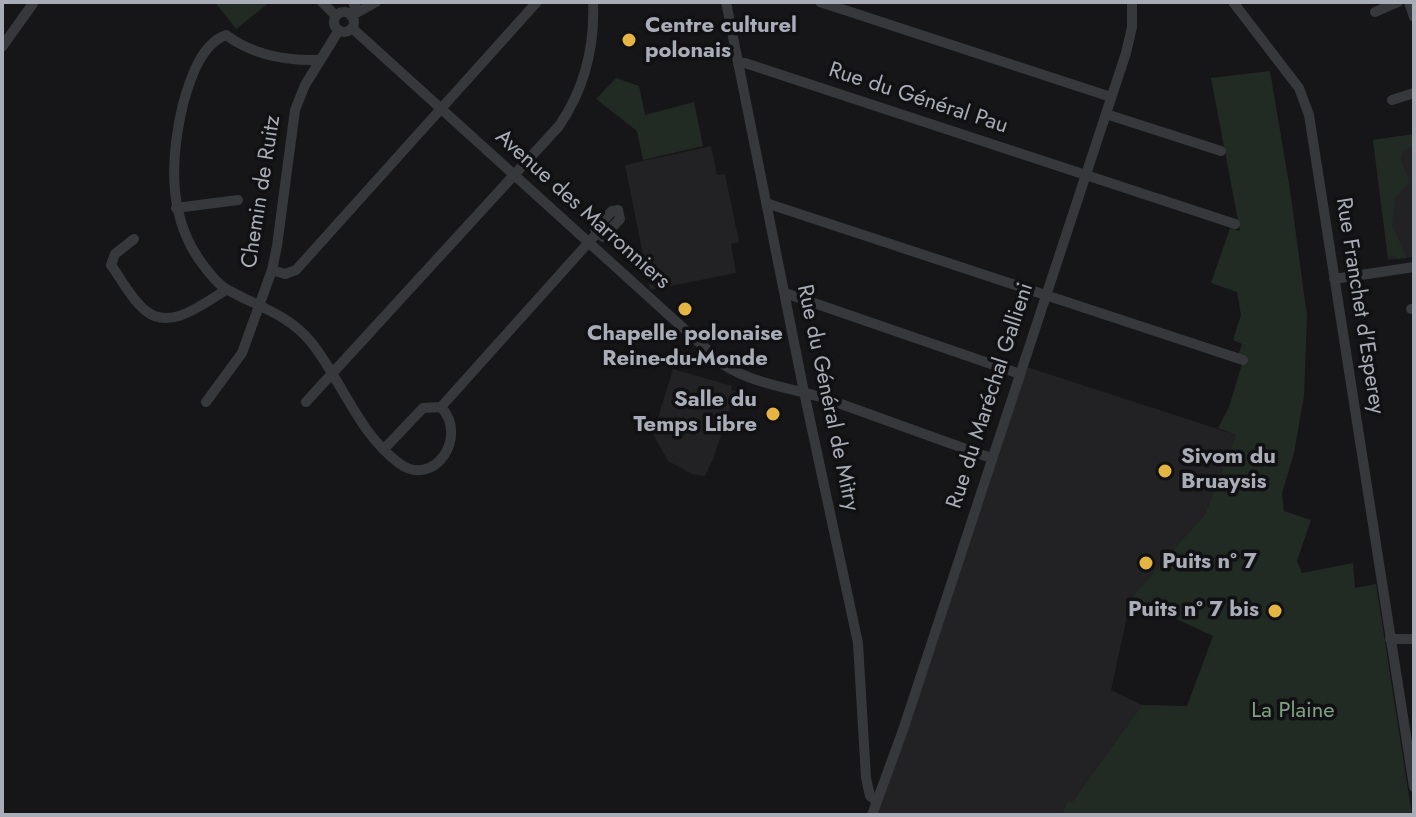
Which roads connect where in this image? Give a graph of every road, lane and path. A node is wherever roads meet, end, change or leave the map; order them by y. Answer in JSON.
{"nodes":[{"id":1,"x":34,"y":2,"type":"edge"},
{"id":2,"x":322,"y":2,"type":"edge"},
{"id":3,"x":376,"y":2,"type":"edge"},
{"id":4,"x":537,"y":2,"type":"edge"},
{"id":5,"x":593,"y":2,"type":"edge"},
{"id":6,"x":726,"y":2,"type":"edge"},
{"id":7,"x":820,"y":2,"type":"edge"},
{"id":8,"x":1132,"y":2,"type":"edge"},
{"id":9,"x":1233,"y":2,"type":"edge"},
{"id":10,"x":1398,"y":2,"type":"edge"},
{"id":11,"x":1409,"y":2,"type":"edge"},
{"id":12,"x":1375,"y":12,"type":"dead end"},
{"id":13,"x":353,"y":13,"type":"edge"},
{"id":14,"x":336,"y":16,"type":"junction"},
{"id":15,"x":1414,"y":17,"type":"edge"},
{"id":16,"x":339,"y":30,"type":"junction"},
{"id":17,"x":2,"y":47,"type":"edge"},
{"id":18,"x":319,"y":60,"type":"junction"},
{"id":19,"x":738,"y":64,"type":"junction"},
{"id":20,"x":1414,"y":93,"type":"edge"},
{"id":21,"x":1111,"y":97,"type":"junction"},
{"id":22,"x":1392,"y":100,"type":"dead end"},
{"id":23,"x":440,"y":110,"type":"junction"},
{"id":24,"x":1106,"y":114,"type":"junction"},
{"id":25,"x":1221,"y":151,"type":"dead end"},
{"id":26,"x":1084,"y":175,"type":"junction"},
{"id":27,"x":514,"y":176,"type":"junction"},
{"id":28,"x":238,"y":200,"type":"dead end"},
{"id":29,"x":766,"y":203,"type":"junction"},
{"id":30,"x":176,"y":208,"type":"junction"},
{"id":31,"x":1235,"y":224,"type":"dead end"},
{"id":32,"x":598,"y":232,"type":"dead end"},
{"id":33,"x":134,"y":239,"type":"dead end"},
{"id":34,"x":588,"y":244,"type":"junction"},
{"id":35,"x":1414,"y":267,"type":"edge"},
{"id":36,"x":272,"y":270,"type":"junction"},
{"id":37,"x":1334,"y":279,"type":"junction"},
{"id":38,"x":226,"y":290,"type":"junction"},
{"id":39,"x":785,"y":293,"type":"junction"},
{"id":40,"x":1045,"y":296,"type":"junction"},
{"id":41,"x":259,"y":304,"type":"junction"},
{"id":42,"x":1243,"y":360,"type":"dead end"},
{"id":43,"x":332,"y":374,"type":"junction"},
{"id":44,"x":1020,"y":374,"type":"junction"},
{"id":45,"x":804,"y":392,"type":"junction"},
{"id":46,"x":206,"y":402,"type":"dead end"},
{"id":47,"x":306,"y":402,"type":"dead end"},
{"id":48,"x":441,"y":407,"type":"junction"},
{"id":49,"x":385,"y":448,"type":"junction"},
{"id":50,"x":991,"y":458,"type":"junction"},
{"id":51,"x":1390,"y":639,"type":"junction"},
{"id":52,"x":1414,"y":639,"type":"edge"},
{"id":53,"x":878,"y":762,"type":"junction"},
{"id":54,"x":1413,"y":779,"type":"edge"},
{"id":55,"x":876,"y":800,"type":"junction"},
{"id":56,"x":872,"y":815,"type":"edge"}],
"edges":[{"from":1,"to":17,"type":"street"},
{"from":2,"to":14,"type":"street"},
{"from":3,"to":13,"type":"street"},
{"from":4,"to":23,"type":"street"},
{"from":5,"to":27,"type":"street"},
{"from":6,"to":19,"type":"street","name":"Rue du Général de Mitry"},
{"from":7,"to":21,"type":"street"},
{"from":8,"to":21,"type":"street","name":"Rue du Maréchal Gallieni"},
{"from":9,"to":37,"type":"street","name":"Rue Franchet d'Esperey"},
{"from":10,"to":12,"type":"street"},
{"from":11,"to":15,"type":"street"},
{"from":13,"to":14,"type":"street"},
{"from":13,"to":16,"type":"street"},
{"from":13,"to":23,"type":"street","name":"Avenue des Marronniers"},
{"from":14,"to":16,"type":"street"},
{"from":16,"to":18,"type":"street","name":"Chemin de Ruitz"},
{"from":18,"to":30,"type":"street"},
{"from":18,"to":36,"type":"street","name":"Chemin de Ruitz"},
{"from":19,"to":26,"type":"street","name":"Rue du Général Pau"},
{"from":19,"to":29,"type":"street","name":"Rue du Général de Mitry"},
{"from":20,"to":22,"type":"street"},
{"from":21,"to":24,"type":"street","name":"Rue du Maréchal Gallieni"},
{"from":23,"to":27,"type":"street","name":"Avenue des Marronniers"},
{"from":23,"to":36,"type":"street"},
{"from":24,"to":25,"type":"street"},
{"from":24,"to":26,"type":"street","name":"Rue du Maréchal Gallieni"},
{"from":26,"to":31,"type":"street","name":"Rue du Général Pau"},
{"from":26,"to":40,"type":"street","name":"Rue du Maréchal Gallieni"},
{"from":27,"to":34,"type":"street","name":"Avenue des Marronniers"},
{"from":27,"to":43,"type":"street"},
{"from":28,"to":30,"type":"street"},
{"from":29,"to":39,"type":"street","name":"Rue du Général de Mitry"},
{"from":29,"to":40,"type":"street"},
{"from":30,"to":38,"type":"street"},
{"from":32,"to":34,"type":"street"},
{"from":33,"to":38,"type":"street"},
{"from":34,"to":45,"type":"street","name":"Avenue des Marronniers"},
{"from":34,"to":48,"type":"street"},
{"from":35,"to":37,"type":"street"},
{"from":36,"to":41,"type":"street","name":"Chemin de Ruitz"},
{"from":37,"to":51,"type":"street","name":"Rue Franchet d'Esperey"},
{"from":38,"to":41,"type":"street"},
{"from":39,"to":44,"type":"street"},
{"from":39,"to":45,"type":"street","name":"Rue du Général de Mitry"},
{"from":40,"to":42,"type":"street"},
{"from":40,"to":44,"type":"street","name":"Rue du Maréchal Gallieni"},
{"from":41,"to":43,"type":"street"},
{"from":41,"to":46,"type":"street","name":"Chemin de Ruitz"},
{"from":43,"to":47,"type":"street"},
{"from":43,"to":49,"type":"street"},
{"from":44,"to":50,"type":"street","name":"Rue du Maréchal Gallieni"},
{"from":45,"to":50,"type":"street","name":"Avenue des Marronniers"},
{"from":45,"to":53,"type":"street","name":"Rue du Général de Mitry"},
{"from":48,"to":49,"type":"street"},
{"from":48,"to":49,"type":"street"},
{"from":50,"to":53,"type":"street","name":"Rue du Maréchal Gallieni"},
{"from":51,"to":52,"type":"street"},
{"from":51,"to":54,"type":"street","name":"Rue Franchet d'Esperey"},
{"from":53,"to":55,"type":"street","name":"Rue du Maréchal Gallieni"},
{"from":53,"to":55,"type":"street","name":"Rue du Général de Mitry"},
{"from":55,"to":56,"type":"street","name":"Rue du Maréchal Gallieni"}]}
